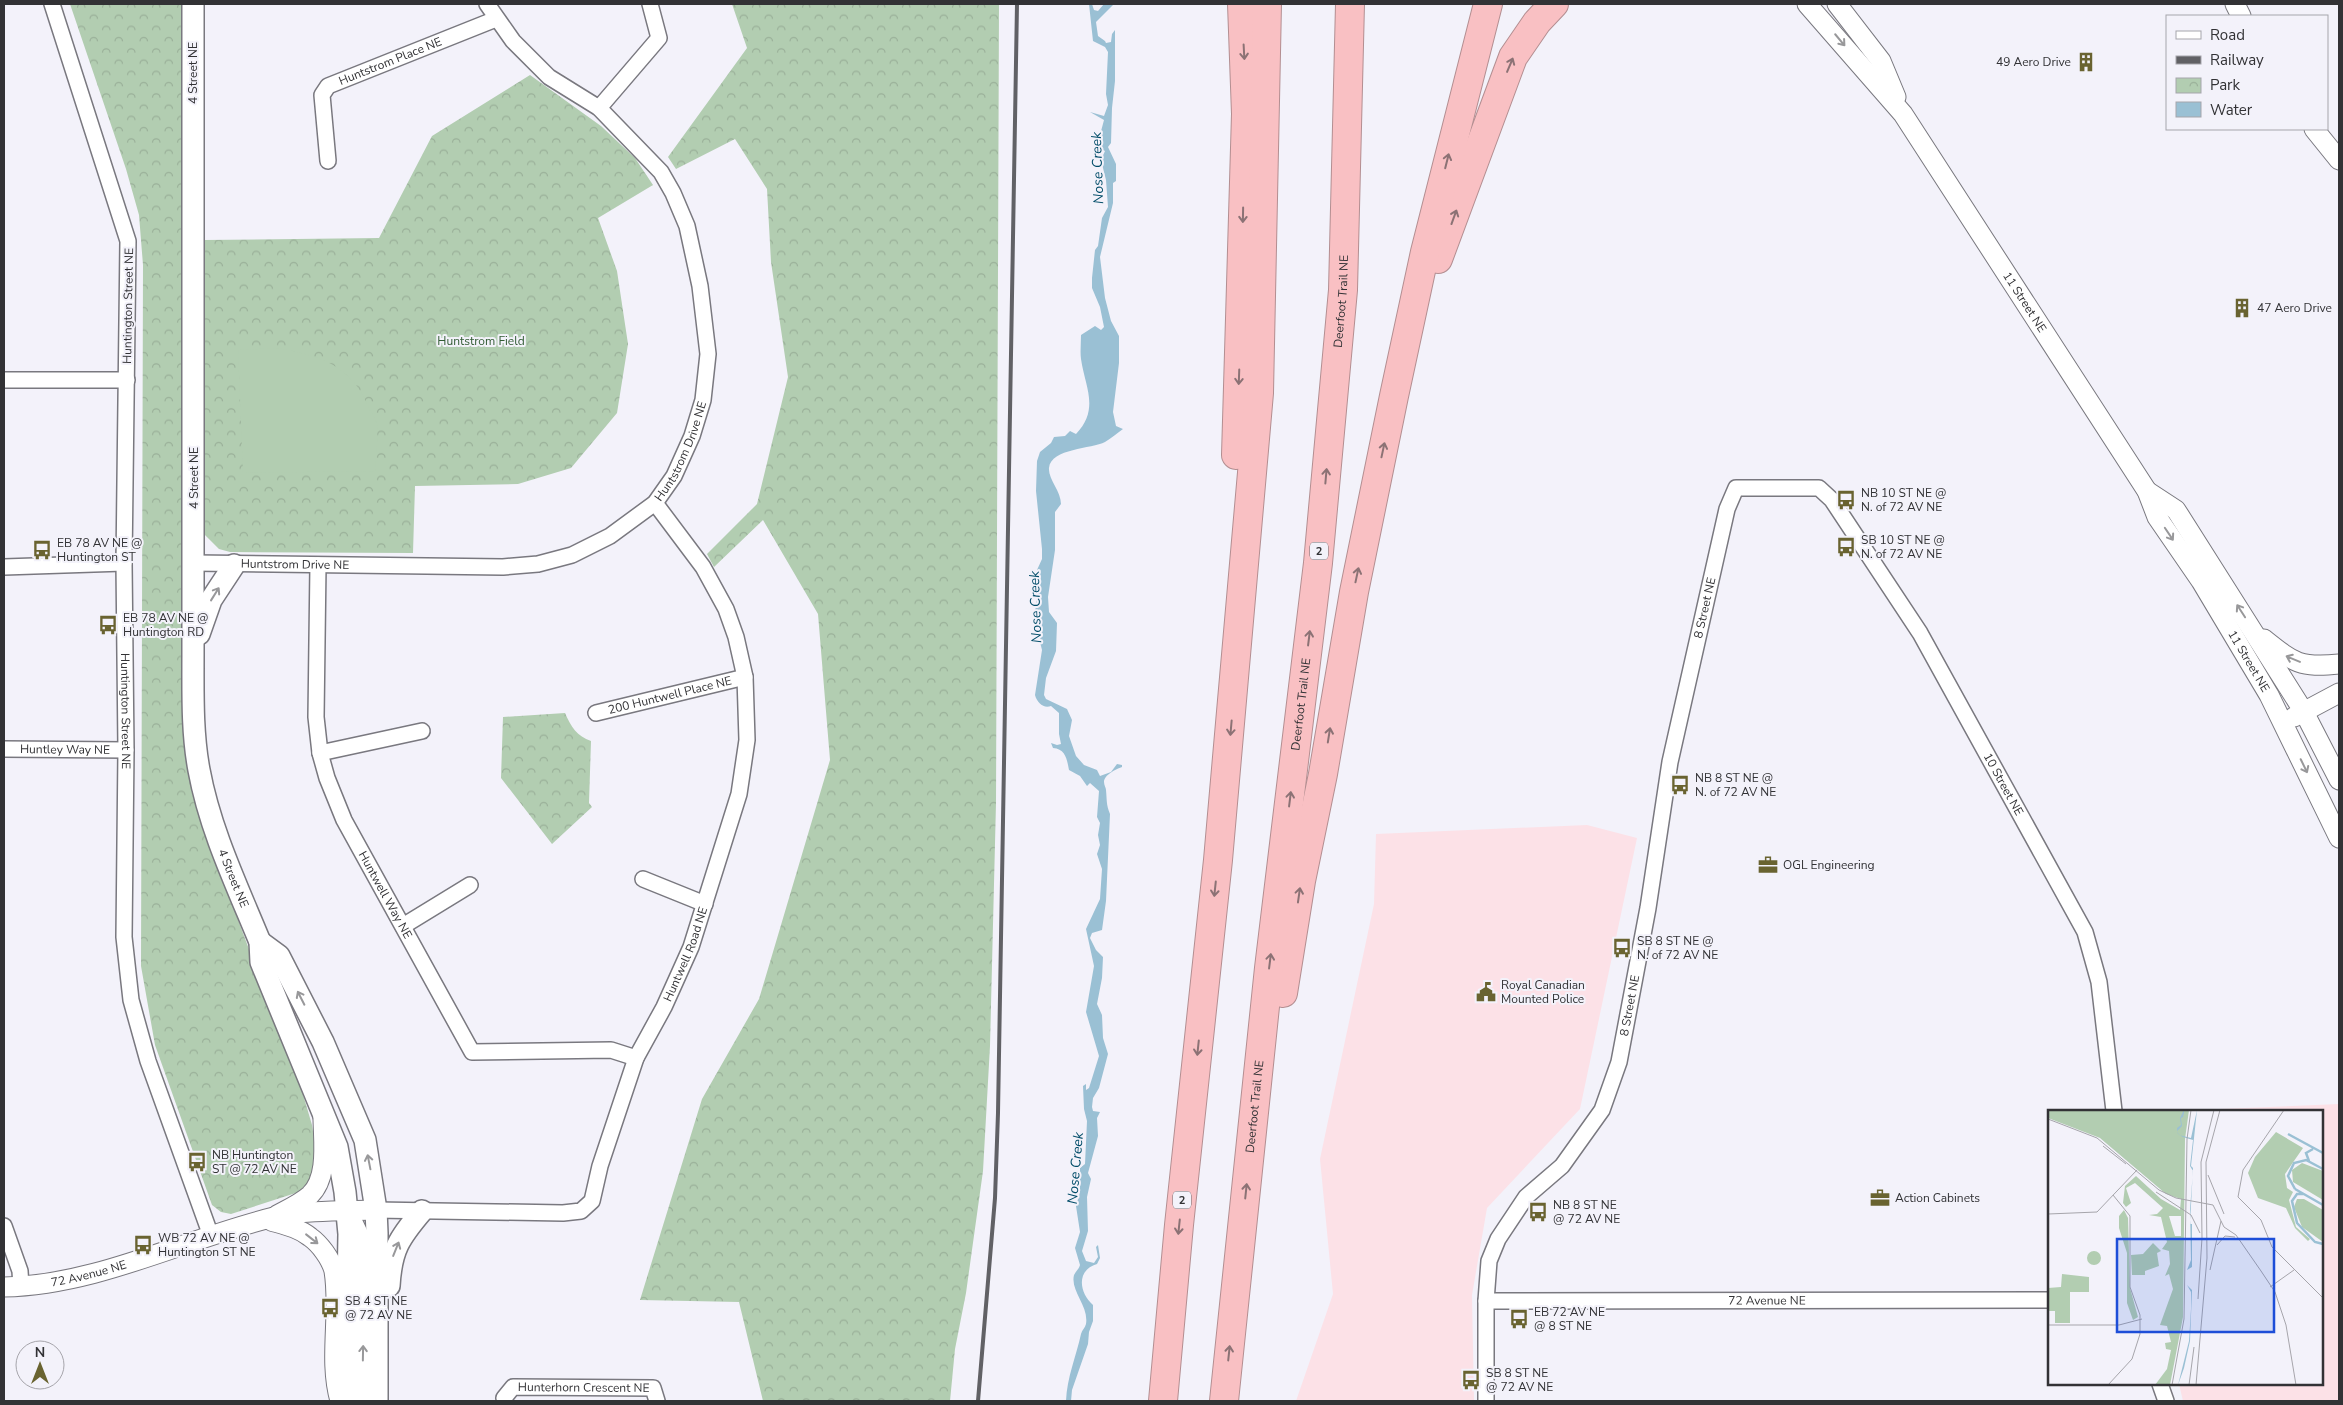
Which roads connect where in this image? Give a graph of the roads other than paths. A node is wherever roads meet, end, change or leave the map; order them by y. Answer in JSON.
{"nodes":[{"id":1,"x":52,"y":4,"type":"edge"},
{"id":2,"x":193,"y":4,"type":"edge"},
{"id":3,"x":486,"y":4,"type":"edge"},
{"id":4,"x":650,"y":4,"type":"edge"},
{"id":5,"x":1242,"y":4,"type":"edge"},
{"id":6,"x":1267,"y":4,"type":"edge"},
{"id":7,"x":1350,"y":4,"type":"edge"},
{"id":8,"x":1488,"y":4,"type":"edge"},
{"id":9,"x":1554,"y":4,"type":"edge"},
{"id":10,"x":1808,"y":4,"type":"edge"},
{"id":11,"x":1837,"y":4,"type":"edge"},
{"id":12,"x":2235,"y":4,"type":"edge"},
{"id":13,"x":2241,"y":15,"type":"edge"},
{"id":14,"x":496,"y":19,"type":"junction"},
{"id":15,"x":599,"y":108,"type":"junction"},
{"id":16,"x":1903,"y":114,"type":"junction"},
{"id":17,"x":2315,"y":130,"type":"edge"},
{"id":18,"x":2339,"y":160,"type":"edge"},
{"id":19,"x":328,"y":161,"type":"dead end"},
{"id":20,"x":4,"y":380,"type":"edge"},
{"id":21,"x":127,"y":380,"type":"junction"},
{"id":22,"x":1394,"y":396,"type":"junction"},
{"id":23,"x":1736,"y":488,"type":"joint"},
{"id":24,"x":2147,"y":491,"type":"junction"},
{"id":25,"x":655,"y":503,"type":"junction"},
{"id":26,"x":194,"y":563,"type":"junction"},
{"id":27,"x":124,"y":564,"type":"junction"},
{"id":28,"x":234,"y":565,"type":"junction"},
{"id":29,"x":318,"y":565,"type":"junction"},
{"id":30,"x":4,"y":566,"type":"edge"},
{"id":31,"x":2255,"y":632,"type":"junction"},
{"id":32,"x":193,"y":656,"type":"junction"},
{"id":33,"x":2339,"y":664,"type":"edge"},
{"id":34,"x":745,"y":677,"type":"junction"},
{"id":35,"x":1236,"y":679,"type":"junction"},
{"id":36,"x":2339,"y":693,"type":"edge"},
{"id":37,"x":2304,"y":712,"type":"junction"},
{"id":38,"x":596,"y":713,"type":"dead end"},
{"id":39,"x":2283,"y":722,"type":"junction"},
{"id":40,"x":422,"y":731,"type":"dead end"},
{"id":41,"x":4,"y":749,"type":"edge"},
{"id":42,"x":126,"y":750,"type":"junction"},
{"id":43,"x":320,"y":753,"type":"junction"},
{"id":44,"x":2339,"y":780,"type":"edge"},
{"id":45,"x":2339,"y":838,"type":"edge"},
{"id":46,"x":643,"y":879,"type":"dead end"},
{"id":47,"x":470,"y":885,"type":"dead end"},
{"id":48,"x":705,"y":904,"type":"junction"},
{"id":49,"x":403,"y":926,"type":"junction"},
{"id":50,"x":260,"y":942,"type":"junction"},
{"id":51,"x":636,"y":1058,"type":"junction"},
{"id":52,"x":1256,"y":1096,"type":"junction"},
{"id":53,"x":2114,"y":1110,"type":"edge"},
{"id":54,"x":323,"y":1112,"type":"junction"},
{"id":55,"x":376,"y":1210,"type":"junction"},
{"id":56,"x":348,"y":1211,"type":"junction"},
{"id":57,"x":422,"y":1211,"type":"junction"},
{"id":58,"x":271,"y":1219,"type":"junction"},
{"id":59,"x":4,"y":1226,"type":"edge"},
{"id":60,"x":211,"y":1236,"type":"junction"},
{"id":61,"x":13,"y":1287,"type":"edge"},
{"id":62,"x":2048,"y":1300,"type":"edge"},
{"id":63,"x":1486,"y":1301,"type":"junction"},
{"id":64,"x":2160,"y":1385,"type":"edge"},
{"id":65,"x":504,"y":1400,"type":"edge"},
{"id":66,"x":340,"y":1401,"type":"edge"},
{"id":67,"x":346,"y":1401,"type":"edge"},
{"id":68,"x":362,"y":1401,"type":"edge"},
{"id":69,"x":377,"y":1401,"type":"edge"},
{"id":70,"x":382,"y":1401,"type":"edge"},
{"id":71,"x":657,"y":1401,"type":"edge"},
{"id":72,"x":1163,"y":1401,"type":"edge"},
{"id":73,"x":1224,"y":1401,"type":"edge"},
{"id":74,"x":1486,"y":1401,"type":"edge"},
{"id":75,"x":2166,"y":1401,"type":"edge"}],
"edges":[{"from":1,"to":21,"type":"street","name":"Huntington Street NE"},
{"from":2,"to":26,"type":"main road","name":"4 Street NE"},
{"from":3,"to":14,"type":"street","name":"Huntstrom Drive NE"},
{"from":4,"to":15,"type":"street"},
{"from":5,"to":35,"type":"highway","one_way":true},
{"from":6,"to":35,"type":"highway","number":"2"},
{"from":52,"to":7,"type":"highway","name":"Deerfoot Trail NE","number":"2","one_way":true},
{"from":22,"to":8,"type":"highway","one_way":true},
{"from":22,"to":9,"type":"highway","one_way":true},
{"from":10,"to":16,"type":"street","name":"11 Street NE","one_way":true},
{"from":11,"to":16,"type":"street","name":"11 Street NE"},
{"from":12,"to":13,"type":"street"},
{"from":14,"to":15,"type":"street","name":"Huntstrom Drive NE"},
{"from":14,"to":19,"type":"street","name":"Huntstrom Place NE"},
{"from":15,"to":25,"type":"street","name":"Huntstrom Drive NE"},
{"from":16,"to":24,"type":"street","name":"11 Street NE"},
{"from":17,"to":18,"type":"street"},
{"from":20,"to":21,"type":"street"},
{"from":21,"to":27,"type":"street","name":"Huntington Street NE"},
{"from":52,"to":22,"type":"highway","one_way":true},
{"from":23,"to":53,"type":"street","name":"10 Street NE"},
{"from":23,"to":63,"type":"street","name":"8 Street NE"},
{"from":31,"to":24,"type":"street","name":"11 Street NE","one_way":true},
{"from":24,"to":39,"type":"street","name":"11 Street NE","one_way":true},
{"from":25,"to":29,"type":"street","name":"Huntstrom Drive NE"},
{"from":25,"to":34,"type":"street","name":"Huntwell Road NE"},
{"from":26,"to":28,"type":"street","name":"Huntstrom Drive NE"},
{"from":26,"to":32,"type":"main road","name":"4 Street NE"},
{"from":27,"to":30,"type":"street"},
{"from":27,"to":42,"type":"street","name":"Huntington Street NE"},
{"from":28,"to":29,"type":"street","name":"Huntstrom Drive NE"},
{"from":32,"to":28,"type":"main road","one_way":true},
{"from":29,"to":43,"type":"street","name":"Huntwell Way NE"},
{"from":33,"to":31,"type":"street","one_way":true},
{"from":31,"to":37,"type":"street","name":"11 Street NE"},
{"from":32,"to":50,"type":"main road","name":"4 Street NE"},
{"from":34,"to":38,"type":"street","name":"200 Huntwell Place NE"},
{"from":34,"to":48,"type":"street","name":"Huntwell Road NE"},
{"from":35,"to":72,"type":"highway","number":"2","one_way":true},
{"from":36,"to":37,"type":"street"},
{"from":37,"to":39,"type":"street"},
{"from":37,"to":44,"type":"street","name":"11 Street NE"},
{"from":39,"to":45,"type":"street","name":"11 Street NE","one_way":true},
{"from":40,"to":43,"type":"street"},
{"from":41,"to":42,"type":"street","name":"Huntley Way NE"},
{"from":42,"to":60,"type":"street","name":"Huntington Street NE"},
{"from":43,"to":49,"type":"street","name":"Huntwell Way NE"},
{"from":46,"to":48,"type":"street"},
{"from":47,"to":49,"type":"street"},
{"from":48,"to":51,"type":"street","name":"Huntwell Road NE"},
{"from":49,"to":51,"type":"street","name":"Huntwell Way NE"},
{"from":50,"to":54,"type":"main road","name":"4 Street NE"},
{"from":55,"to":50,"type":"main road","one_way":true},
{"from":51,"to":57,"type":"street","name":"Huntwell Road NE"},
{"from":73,"to":52,"type":"highway","name":"Deerfoot Trail NE","number":"2","one_way":true},
{"from":54,"to":56,"type":"main road","name":"4 Street NE"},
{"from":54,"to":58,"type":"street"},
{"from":55,"to":56,"type":"street","name":"72 Avenue NE"},
{"from":55,"to":57,"type":"street","name":"Huntwell Road NE"},
{"from":55,"to":69,"type":"main road"},
{"from":56,"to":58,"type":"street","name":"72 Avenue NE"},
{"from":56,"to":67,"type":"main road","name":"4 Street NE"},
{"from":68,"to":56,"type":"street","one_way":true},
{"from":70,"to":57,"type":"main road","one_way":true},
{"from":58,"to":60,"type":"street","name":"72 Avenue NE"},
{"from":58,"to":66,"type":"street","one_way":true},
{"from":59,"to":61,"type":"street"},
{"from":60,"to":61,"type":"street","name":"72 Avenue NE"},
{"from":62,"to":63,"type":"street","name":"72 Avenue NE"},
{"from":63,"to":74,"type":"street","name":"8 Street NE"},
{"from":64,"to":75,"type":"street"},
{"from":65,"to":71,"type":"street","name":"Hunterhorn Crescent NE"}]}
